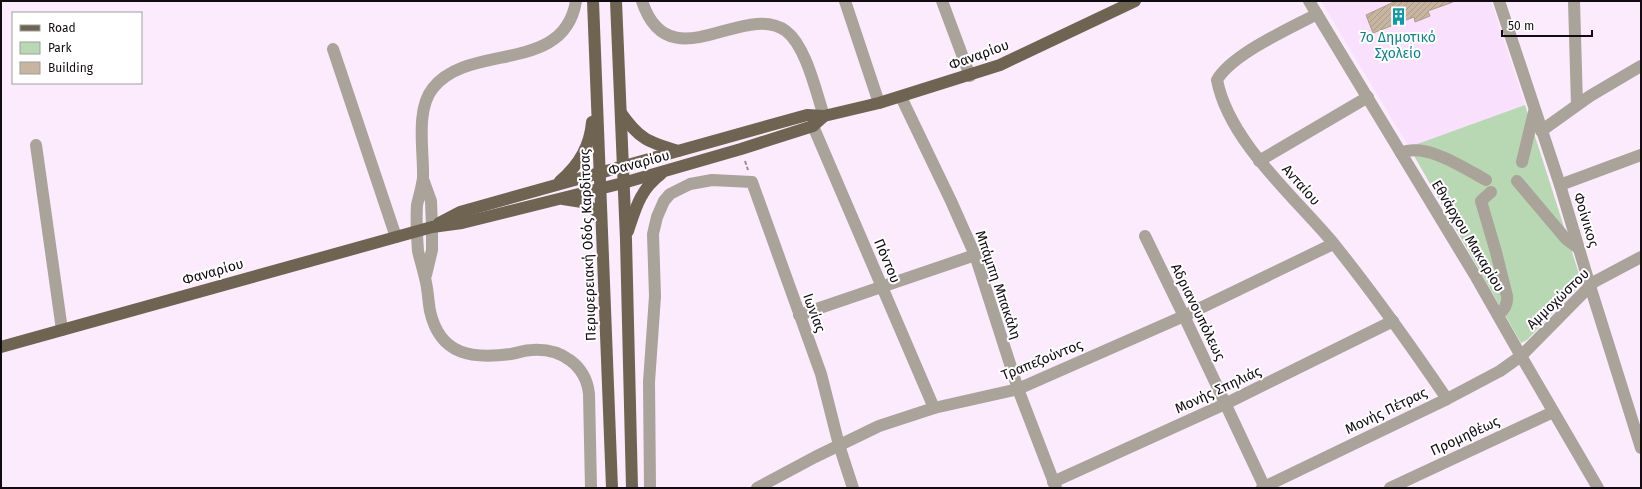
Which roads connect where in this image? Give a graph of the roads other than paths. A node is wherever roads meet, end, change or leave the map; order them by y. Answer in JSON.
{"nodes":[{"id":1,"x":576,"y":1,"type":"edge"},
{"id":2,"x":593,"y":1,"type":"edge"},
{"id":3,"x":616,"y":1,"type":"edge"},
{"id":4,"x":642,"y":1,"type":"edge"},
{"id":5,"x":845,"y":1,"type":"edge"},
{"id":6,"x":942,"y":1,"type":"edge"},
{"id":7,"x":1135,"y":1,"type":"edge"},
{"id":8,"x":1309,"y":1,"type":"edge"},
{"id":9,"x":1499,"y":1,"type":"edge"},
{"id":10,"x":1574,"y":1,"type":"edge"},
{"id":11,"x":1317,"y":14,"type":"junction"},
{"id":12,"x":333,"y":49,"type":"dead end"},
{"id":13,"x":1641,"y":66,"type":"edge"},
{"id":14,"x":970,"y":76,"type":"junction"},
{"id":15,"x":901,"y":97,"type":"junction"},
{"id":16,"x":1368,"y":97,"type":"junction"},
{"id":17,"x":597,"y":100,"type":"junction"},
{"id":18,"x":879,"y":103,"type":"junction"},
{"id":19,"x":1577,"y":105,"type":"junction"},
{"id":20,"x":1535,"y":111,"type":"junction"},
{"id":21,"x":621,"y":113,"type":"junction"},
{"id":22,"x":824,"y":116,"type":"junction"},
{"id":23,"x":813,"y":126,"type":"junction"},
{"id":24,"x":1541,"y":131,"type":"junction"},
{"id":25,"x":36,"y":146,"type":"dead end"},
{"id":26,"x":678,"y":151,"type":"junction"},
{"id":27,"x":1401,"y":153,"type":"junction"},
{"id":28,"x":1641,"y":155,"type":"edge"},
{"id":29,"x":1260,"y":161,"type":"junction"},
{"id":30,"x":1522,"y":162,"type":"dead end"},
{"id":31,"x":623,"y":166,"type":"junction"},
{"id":32,"x":600,"y":172,"type":"junction"},
{"id":33,"x":663,"y":172,"type":"junction"},
{"id":34,"x":423,"y":179,"type":"junction"},
{"id":35,"x":1486,"y":180,"type":"dead end"},
{"id":36,"x":1517,"y":182,"type":"dead end"},
{"id":37,"x":623,"y":183,"type":"junction"},
{"id":38,"x":556,"y":184,"type":"junction"},
{"id":39,"x":1560,"y":185,"type":"junction"},
{"id":40,"x":601,"y":189,"type":"junction"},
{"id":41,"x":1491,"y":192,"type":"dead end"},
{"id":42,"x":556,"y":199,"type":"junction"},
{"id":43,"x":601,"y":214,"type":"junction"},
{"id":44,"x":461,"y":217,"type":"junction"},
{"id":45,"x":432,"y":227,"type":"junction"},
{"id":46,"x":418,"y":231,"type":"junction"},
{"id":47,"x":1145,"y":236,"type":"dead end"},
{"id":48,"x":396,"y":237,"type":"junction"},
{"id":49,"x":626,"y":240,"type":"junction"},
{"id":50,"x":1333,"y":244,"type":"junction"},
{"id":51,"x":1578,"y":248,"type":"junction"},
{"id":52,"x":975,"y":255,"type":"junction"},
{"id":53,"x":1641,"y":257,"type":"edge"},
{"id":54,"x":425,"y":279,"type":"junction"},
{"id":55,"x":1590,"y":286,"type":"junction"},
{"id":56,"x":882,"y":287,"type":"junction"},
{"id":57,"x":1498,"y":315,"type":"junction"},
{"id":58,"x":799,"y":316,"type":"junction"},
{"id":59,"x":1184,"y":316,"type":"junction"},
{"id":60,"x":1393,"y":321,"type":"junction"},
{"id":61,"x":62,"y":330,"type":"junction"},
{"id":62,"x":1,"y":347,"type":"edge"},
{"id":63,"x":1521,"y":356,"type":"junction"},
{"id":64,"x":1018,"y":389,"type":"junction"},
{"id":65,"x":1447,"y":399,"type":"junction"},
{"id":66,"x":1225,"y":404,"type":"junction"},
{"id":67,"x":934,"y":408,"type":"junction"},
{"id":68,"x":1553,"y":412,"type":"junction"},
{"id":69,"x":839,"y":445,"type":"junction"},
{"id":70,"x":1641,"y":448,"type":"edge"},
{"id":71,"x":1054,"y":485,"type":"edge"},
{"id":72,"x":591,"y":488,"type":"edge"},
{"id":73,"x":612,"y":488,"type":"edge"},
{"id":74,"x":632,"y":488,"type":"edge"},
{"id":75,"x":650,"y":488,"type":"edge"},
{"id":76,"x":757,"y":488,"type":"edge"},
{"id":77,"x":853,"y":488,"type":"edge"},
{"id":78,"x":1264,"y":488,"type":"edge"},
{"id":79,"x":1390,"y":488,"type":"edge"},
{"id":80,"x":1598,"y":488,"type":"edge"}],
"edges":[{"from":1,"to":34,"type":"street"},
{"from":2,"to":17,"type":"main road","name":"Περιφερειακή Οδός Καρδίτσας"},
{"from":3,"to":21,"type":"main road"},
{"from":4,"to":22,"type":"street"},
{"from":5,"to":18,"type":"street"},
{"from":6,"to":14,"type":"street"},
{"from":7,"to":14,"type":"main road","name":"Φαναρίου"},
{"from":8,"to":11,"type":"street","name":"Εθνάρχου Μακαρίου"},
{"from":9,"to":20,"type":"street","name":"Φοίνικος"},
{"from":10,"to":19,"type":"street"},
{"from":11,"to":16,"type":"street","name":"Εθνάρχου Μακαρίου"},
{"from":11,"to":29,"type":"street","name":"Ανταίου"},
{"from":12,"to":48,"type":"street"},
{"from":13,"to":19,"type":"street"},
{"from":14,"to":15,"type":"main road","name":"Φαναρίου"},
{"from":15,"to":18,"type":"main road","name":"Φαναρίου"},
{"from":15,"to":52,"type":"street","name":"Μπάμπη Μπακάλη"},
{"from":16,"to":27,"type":"street","name":"Εθνάρχου Μακαρίου"},
{"from":16,"to":29,"type":"street"},
{"from":17,"to":32,"type":"main road","name":"Περιφερειακή Οδός Καρδίτσας"},
{"from":17,"to":38,"type":"main road"},
{"from":18,"to":22,"type":"main road","name":"Φαναρίου"},
{"from":19,"to":24,"type":"street"},
{"from":20,"to":24,"type":"street","name":"Φοίνικος"},
{"from":20,"to":30,"type":"street"},
{"from":21,"to":26,"type":"main road"},
{"from":21,"to":31,"type":"main road"},
{"from":22,"to":23,"type":"main road","name":"Φαναρίου"},
{"from":22,"to":26,"type":"main road","name":"Φαναρίου"},
{"from":23,"to":33,"type":"main road","name":"Φαναρίου"},
{"from":23,"to":56,"type":"street","name":"Πόντου"},
{"from":24,"to":39,"type":"street","name":"Φοίνικος"},
{"from":25,"to":61,"type":"street"},
{"from":26,"to":31,"type":"main road","name":"Φαναρίου"},
{"from":27,"to":35,"type":"street"},
{"from":27,"to":57,"type":"street","name":"Εθνάρχου Μακαρίου"},
{"from":28,"to":39,"type":"street"},
{"from":29,"to":50,"type":"street","name":"Ανταίου"},
{"from":31,"to":32,"type":"main road","name":"Φαναρίου"},
{"from":31,"to":37,"type":"main road"},
{"from":32,"to":38,"type":"main road","name":"Φαναρίου"},
{"from":32,"to":40,"type":"main road","name":"Περιφερειακή Οδός Καρδίτσας"},
{"from":33,"to":37,"type":"main road","name":"Φαναρίου"},
{"from":33,"to":49,"type":"main road"},
{"from":34,"to":45,"type":"street"},
{"from":34,"to":46,"type":"street"},
{"from":36,"to":51,"type":"street"},
{"from":37,"to":40,"type":"main road","name":"Φαναρίου"},
{"from":37,"to":49,"type":"main road"},
{"from":38,"to":44,"type":"main road","name":"Φαναρίου"},
{"from":39,"to":51,"type":"street","name":"Φοίνικος"},
{"from":40,"to":42,"type":"main road","name":"Φαναρίου"},
{"from":40,"to":43,"type":"main road","name":"Περιφερειακή Οδός Καρδίτσας"},
{"from":41,"to":57,"type":"street"},
{"from":42,"to":43,"type":"main road"},
{"from":42,"to":44,"type":"main road","name":"Φαναρίου"},
{"from":43,"to":73,"type":"main road","name":"Περιφερειακή Οδός Καρδίτσας"},
{"from":44,"to":45,"type":"main road","name":"Φαναρίου"},
{"from":45,"to":46,"type":"main road","name":"Φαναρίου"},
{"from":45,"to":54,"type":"street"},
{"from":46,"to":48,"type":"main road","name":"Φαναρίου"},
{"from":46,"to":54,"type":"street"},
{"from":47,"to":59,"type":"street","name":"Αδριανουπόλεως"},
{"from":48,"to":61,"type":"main road","name":"Φαναρίου"},
{"from":49,"to":74,"type":"main road"},
{"from":50,"to":59,"type":"street","name":"Τραπεζούντος"},
{"from":50,"to":60,"type":"street","name":"Ανταίου"},
{"from":51,"to":55,"type":"street","name":"Φοίνικος"},
{"from":52,"to":56,"type":"street"},
{"from":52,"to":64,"type":"street","name":"Μπάμπη Μπακάλη"},
{"from":53,"to":55,"type":"street","name":"Αμμοχώστου"},
{"from":54,"to":72,"type":"street"},
{"from":55,"to":63,"type":"street","name":"Αμμοχώστου"},
{"from":55,"to":70,"type":"street","name":"Φοίνικος"},
{"from":56,"to":58,"type":"street"},
{"from":56,"to":67,"type":"street","name":"Πόντου"},
{"from":57,"to":63,"type":"street","name":"Εθνάρχου Μακαρίου"},
{"from":58,"to":69,"type":"street","name":"Ιωνίας"},
{"from":58,"to":75,"type":"street","name":"Ιωνίας"},
{"from":59,"to":64,"type":"street","name":"Τραπεζούντος"},
{"from":59,"to":66,"type":"street","name":"Αδριανουπόλεως"},
{"from":60,"to":65,"type":"street","name":"Ανταίου"},
{"from":60,"to":66,"type":"street","name":"Μονής Σπηλιάς"},
{"from":61,"to":62,"type":"main road","name":"Φαναρίου"},
{"from":63,"to":65,"type":"street","name":"Μονής Πέτρας"},
{"from":63,"to":68,"type":"street","name":"Εθνάρχου Μακαρίου"},
{"from":64,"to":67,"type":"street","name":"Τραπεζούντος"},
{"from":64,"to":71,"type":"street","name":"Μπάμπη Μπακάλη"},
{"from":65,"to":78,"type":"street","name":"Μονής Πέτρας"},
{"from":66,"to":71,"type":"street","name":"Μονής Σπηλιάς"},
{"from":66,"to":78,"type":"street","name":"Αδριανουπόλεως"},
{"from":67,"to":69,"type":"street","name":"Τραπεζούντος"},
{"from":68,"to":79,"type":"street","name":"Προμηθέως"},
{"from":68,"to":80,"type":"street","name":"Εθνάρχου Μακαρίου"},
{"from":69,"to":76,"type":"street","name":"Τραπεζούντος"},
{"from":69,"to":77,"type":"street","name":"Ιωνίας"}]}
